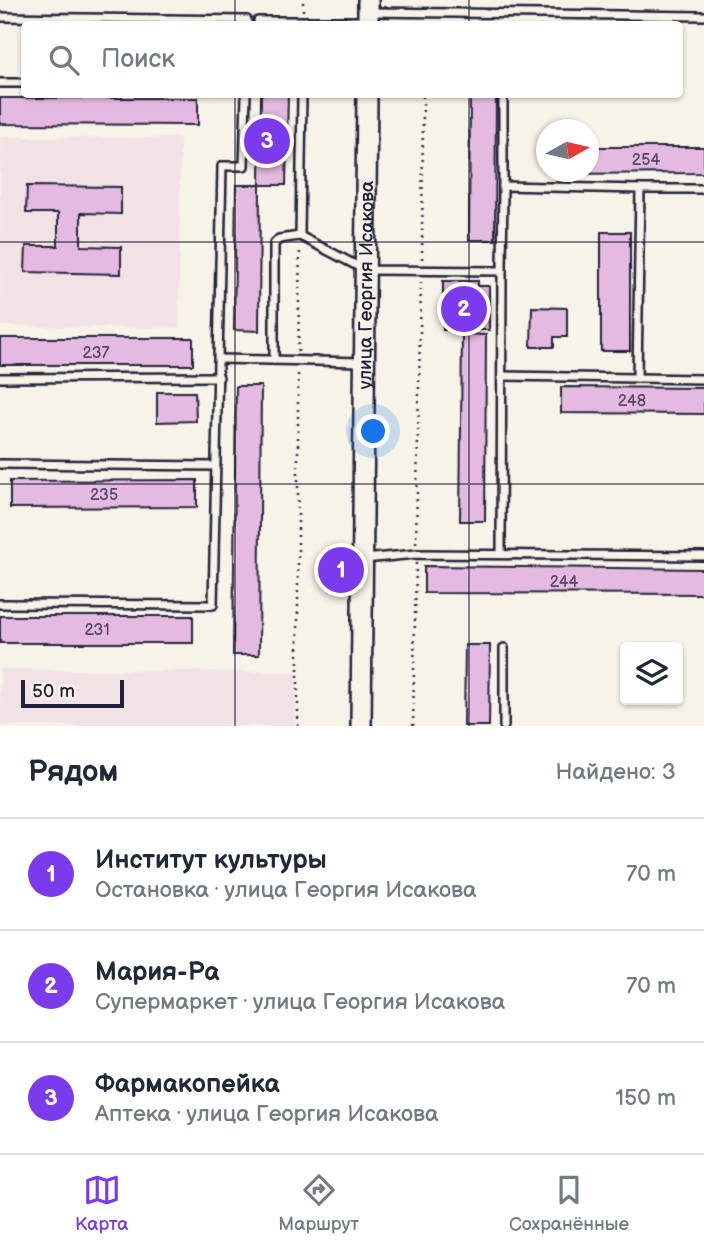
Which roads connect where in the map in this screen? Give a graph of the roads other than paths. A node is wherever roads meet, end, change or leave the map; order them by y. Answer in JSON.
{"nodes":[{"id":1,"x":368,"y":14,"type":"edge"},
{"id":2,"x":503,"y":14,"type":"junction"},
{"id":3,"x":704,"y":16,"type":"edge"},
{"id":4,"x":0,"y":17,"type":"edge"},
{"id":5,"x":258,"y":20,"type":"dead end"},
{"id":6,"x":247,"y":21,"type":"edge"},
{"id":7,"x":273,"y":21,"type":"edge"},
{"id":8,"x":317,"y":21,"type":"edge"},
{"id":9,"x":503,"y":21,"type":"edge"},
{"id":10,"x":0,"y":83,"type":"edge"},
{"id":11,"x":21,"y":83,"type":"edge"},
{"id":12,"x":246,"y":98,"type":"edge"},
{"id":13,"x":302,"y":98,"type":"edge"},
{"id":14,"x":367,"y":98,"type":"edge"},
{"id":15,"x":503,"y":98,"type":"edge"},
{"id":16,"x":503,"y":186,"type":"junction"},
{"id":17,"x":640,"y":189,"type":"junction"},
{"id":18,"x":704,"y":189,"type":"edge"},
{"id":19,"x":300,"y":236,"type":"junction"},
{"id":20,"x":365,"y":270,"type":"junction"},
{"id":21,"x":502,"y":271,"type":"junction"},
{"id":22,"x":220,"y":359,"type":"junction"},
{"id":23,"x":274,"y":360,"type":"junction"},
{"id":24,"x":364,"y":362,"type":"junction"},
{"id":25,"x":502,"y":376,"type":"junction"},
{"id":26,"x":219,"y":377,"type":"junction"},
{"id":27,"x":0,"y":378,"type":"edge"},
{"id":28,"x":637,"y":378,"type":"junction"},
{"id":29,"x":704,"y":379,"type":"edge"},
{"id":30,"x":0,"y":464,"type":"edge"},
{"id":31,"x":215,"y":466,"type":"junction"},
{"id":32,"x":502,"y":554,"type":"junction"},
{"id":33,"x":704,"y":556,"type":"edge"},
{"id":34,"x":363,"y":559,"type":"junction"},
{"id":35,"x":0,"y":604,"type":"edge"},
{"id":36,"x":504,"y":648,"type":"dead end"},
{"id":37,"x":361,"y":726,"type":"edge"},
{"id":38,"x":503,"y":726,"type":"edge"}],
"edges":[{"from":1,"to":2,"type":"lane"},
{"from":1,"to":8,"type":"lane"},
{"from":2,"to":3,"type":"lane"},
{"from":2,"to":9,"type":"lane"},
{"from":4,"to":6,"type":"lane"},
{"from":5,"to":7,"type":"lane"},
{"from":10,"to":11,"type":"lane"},
{"from":12,"to":22,"type":"lane"},
{"from":13,"to":19,"type":"lane"},
{"from":14,"to":20,"type":"street","name":"улица Георгия Исакова"},
{"from":15,"to":16,"type":"lane"},
{"from":16,"to":17,"type":"lane"},
{"from":16,"to":21,"type":"lane"},
{"from":17,"to":18,"type":"lane"},
{"from":17,"to":28,"type":"lane"},
{"from":19,"to":20,"type":"lane"},
{"from":19,"to":23,"type":"lane"},
{"from":20,"to":21,"type":"lane"},
{"from":20,"to":24,"type":"street","name":"улица Георгия Исакова"},
{"from":21,"to":25,"type":"lane"},
{"from":22,"to":23,"type":"lane"},
{"from":22,"to":26,"type":"lane"},
{"from":23,"to":24,"type":"lane"},
{"from":24,"to":34,"type":"street","name":"улица Георгия Исакова"},
{"from":25,"to":28,"type":"lane"},
{"from":25,"to":32,"type":"lane"},
{"from":26,"to":27,"type":"lane"},
{"from":26,"to":31,"type":"lane"},
{"from":28,"to":29,"type":"lane"},
{"from":30,"to":31,"type":"lane"},
{"from":31,"to":35,"type":"lane"},
{"from":32,"to":33,"type":"lane"},
{"from":32,"to":34,"type":"lane"},
{"from":34,"to":37,"type":"street","name":"улица Георгия Исакова"},
{"from":36,"to":38,"type":"lane"}]}
